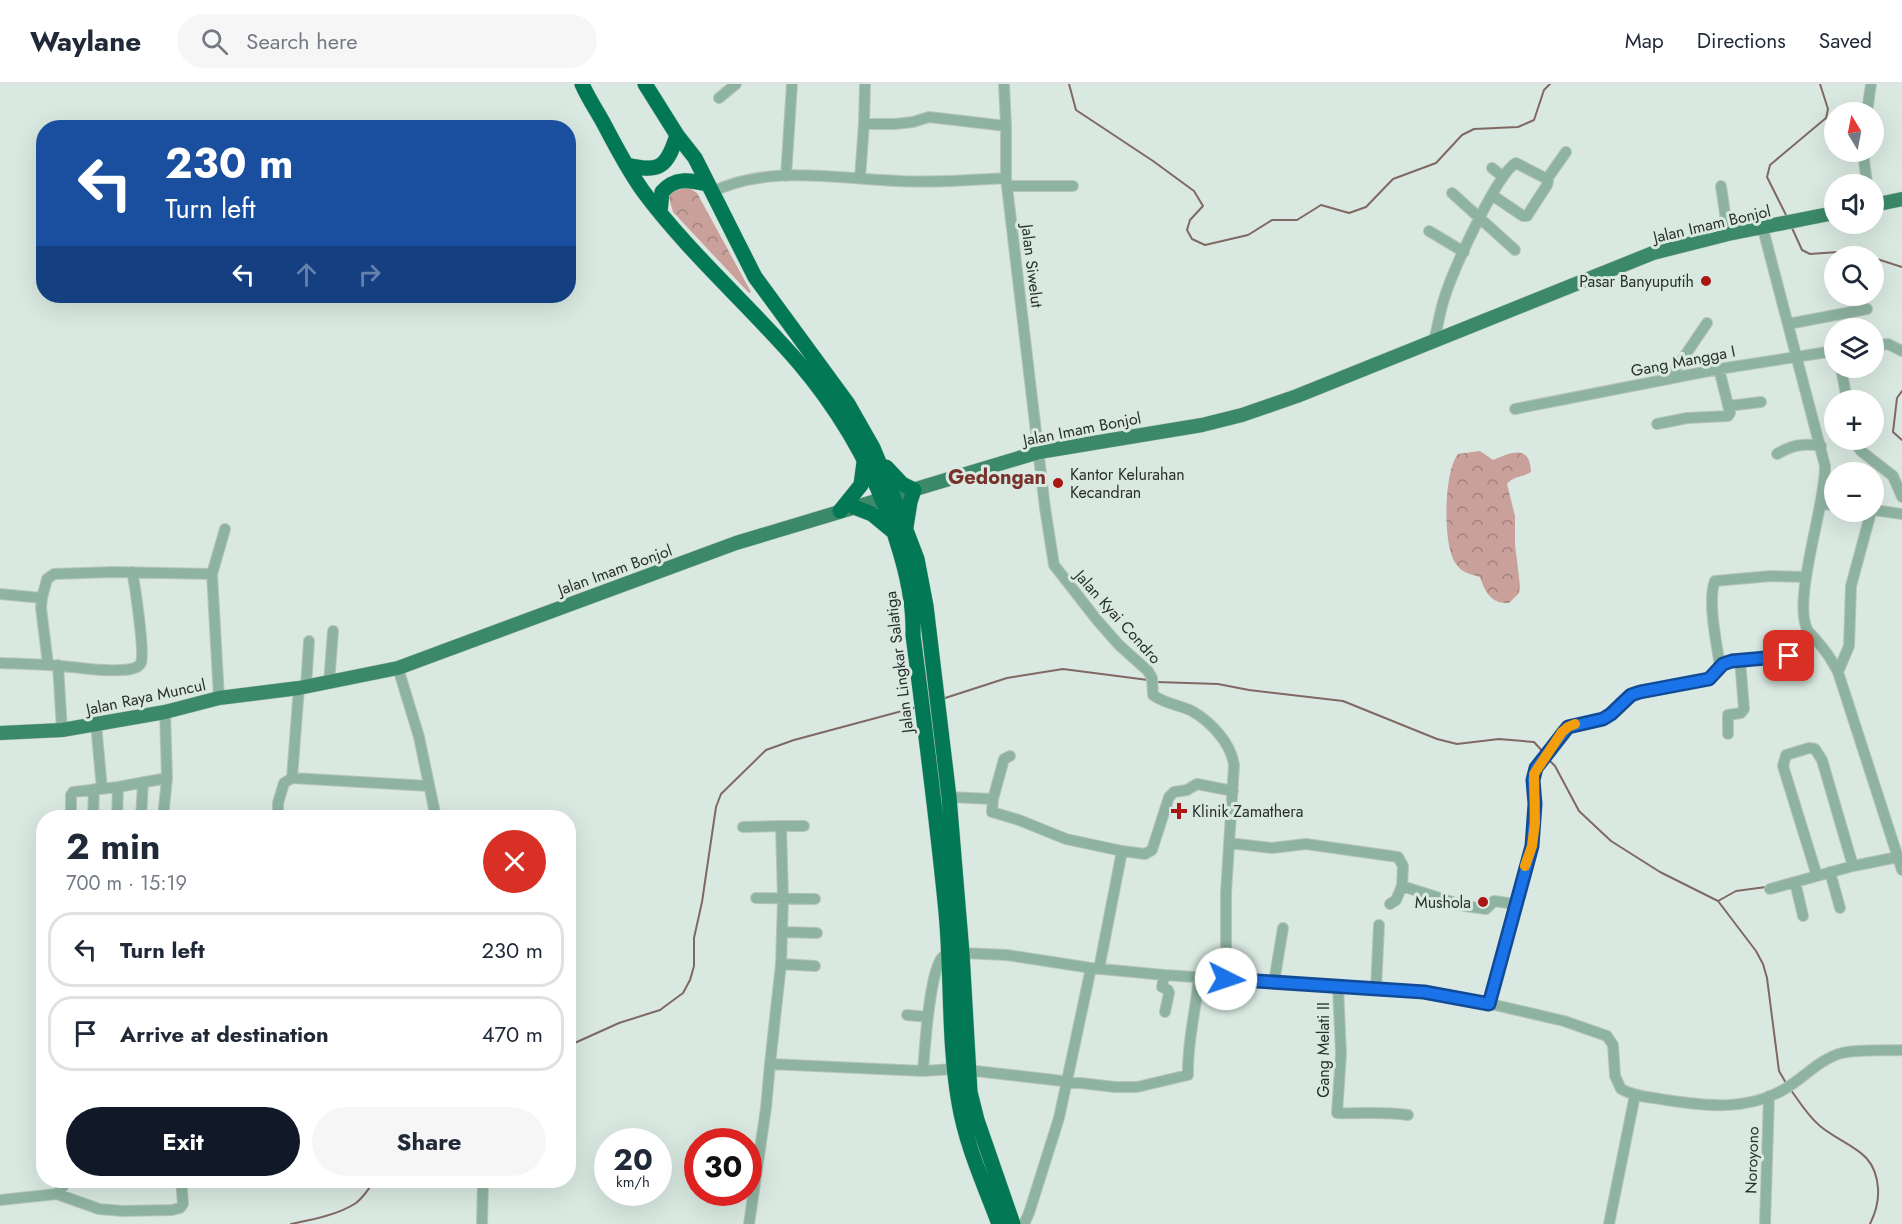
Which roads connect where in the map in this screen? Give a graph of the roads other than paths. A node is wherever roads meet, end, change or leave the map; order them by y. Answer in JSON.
{"nodes":[{"id":1,"x":582,"y":84,"type":"edge"},
{"id":2,"x":645,"y":84,"type":"edge"},
{"id":3,"x":736,"y":84,"type":"edge"},
{"id":4,"x":792,"y":84,"type":"edge"},
{"id":5,"x":865,"y":84,"type":"edge"},
{"id":6,"x":1004,"y":84,"type":"edge"},
{"id":7,"x":1871,"y":84,"type":"edge"},
{"id":8,"x":719,"y":98,"type":"dead end"},
{"id":9,"x":1869,"y":102,"type":"edge"},
{"id":10,"x":864,"y":124,"type":"junction"},
{"id":11,"x":1006,"y":126,"type":"junction"},
{"id":12,"x":677,"y":135,"type":"junction"},
{"id":13,"x":1566,"y":152,"type":"dead end"},
{"id":14,"x":627,"y":165,"type":"junction"},
{"id":15,"x":1492,"y":168,"type":"dead end"},
{"id":16,"x":786,"y":176,"type":"junction"},
{"id":17,"x":1503,"y":177,"type":"junction"},
{"id":18,"x":860,"y":178,"type":"junction"},
{"id":19,"x":1547,"y":179,"type":"junction"},
{"id":20,"x":1006,"y":182,"type":"junction"},
{"id":21,"x":1073,"y":186,"type":"dead end"},
{"id":22,"x":1721,"y":186,"type":"dead end"},
{"id":23,"x":710,"y":188,"type":"junction"},
{"id":24,"x":1452,"y":193,"type":"dead end"},
{"id":25,"x":1492,"y":195,"type":"junction"},
{"id":26,"x":1902,"y":199,"type":"edge"},
{"id":27,"x":1884,"y":203,"type":"edge"},
{"id":28,"x":660,"y":212,"type":"junction"},
{"id":29,"x":1824,"y":215,"type":"edge"},
{"id":30,"x":1479,"y":218,"type":"junction"},
{"id":31,"x":1763,"y":229,"type":"junction"},
{"id":32,"x":1429,"y":231,"type":"dead end"},
{"id":33,"x":1728,"y":234,"type":"junction"},
{"id":34,"x":1515,"y":250,"type":"dead end"},
{"id":35,"x":1464,"y":252,"type":"junction"},
{"id":36,"x":1867,"y":309,"type":"dead end"},
{"id":37,"x":1707,"y":323,"type":"dead end"},
{"id":38,"x":1788,"y":324,"type":"junction"},
{"id":39,"x":1434,"y":340,"type":"junction"},
{"id":40,"x":1884,"y":345,"type":"edge"},
{"id":41,"x":1902,"y":351,"type":"edge"},
{"id":42,"x":1824,"y":354,"type":"edge"},
{"id":43,"x":1797,"y":357,"type":"junction"},
{"id":44,"x":1719,"y":369,"type":"junction"},
{"id":45,"x":1669,"y":379,"type":"junction"},
{"id":46,"x":1761,"y":402,"type":"dead end"},
{"id":47,"x":1728,"y":405,"type":"junction"},
{"id":48,"x":1515,"y":409,"type":"dead end"},
{"id":49,"x":1658,"y":424,"type":"dead end"},
{"id":50,"x":1821,"y":446,"type":"junction"},
{"id":51,"x":1861,"y":450,"type":"edge"},
{"id":52,"x":1039,"y":452,"type":"junction"},
{"id":53,"x":1777,"y":454,"type":"dead end"},
{"id":54,"x":869,"y":455,"type":"junction"},
{"id":55,"x":914,"y":490,"type":"junction"},
{"id":56,"x":888,"y":497,"type":"junction"},
{"id":57,"x":1902,"y":497,"type":"edge"},
{"id":58,"x":1822,"y":504,"type":"joint"},
{"id":59,"x":847,"y":509,"type":"junction"},
{"id":60,"x":1884,"y":512,"type":"edge"},
{"id":61,"x":1899,"y":513,"type":"edge"},
{"id":62,"x":1869,"y":522,"type":"edge"},
{"id":63,"x":225,"y":529,"type":"dead end"},
{"id":64,"x":900,"y":533,"type":"junction"},
{"id":65,"x":132,"y":572,"type":"junction"},
{"id":66,"x":212,"y":574,"type":"junction"},
{"id":67,"x":1806,"y":577,"type":"junction"},
{"id":68,"x":0,"y":594,"type":"edge"},
{"id":69,"x":42,"y":598,"type":"junction"},
{"id":70,"x":333,"y":631,"type":"dead end"},
{"id":71,"x":1808,"y":631,"type":"junction"},
{"id":72,"x":309,"y":641,"type":"dead end"},
{"id":73,"x":1740,"y":660,"type":"junction"},
{"id":74,"x":0,"y":663,"type":"edge"},
{"id":75,"x":53,"y":665,"type":"junction"},
{"id":76,"x":1720,"y":666,"type":"junction"},
{"id":77,"x":398,"y":668,"type":"junction"},
{"id":78,"x":1838,"y":672,"type":"junction"},
{"id":79,"x":329,"y":683,"type":"junction"},
{"id":80,"x":303,"y":688,"type":"junction"},
{"id":81,"x":219,"y":698,"type":"junction"},
{"id":82,"x":165,"y":712,"type":"junction"},
{"id":83,"x":96,"y":724,"type":"junction"},
{"id":84,"x":62,"y":730,"type":"junction"},
{"id":85,"x":0,"y":733,"type":"edge"},
{"id":86,"x":1728,"y":734,"type":"dead end"},
{"id":87,"x":1010,"y":756,"type":"dead end"},
{"id":88,"x":167,"y":778,"type":"junction"},
{"id":89,"x":292,"y":778,"type":"junction"},
{"id":90,"x":143,"y":782,"type":"junction"},
{"id":91,"x":429,"y":786,"type":"junction"},
{"id":92,"x":118,"y":787,"type":"junction"},
{"id":93,"x":98,"y":789,"type":"junction"},
{"id":94,"x":1233,"y":791,"type":"junction"},
{"id":95,"x":949,"y":797,"type":"junction"},
{"id":96,"x":993,"y":799,"type":"junction"},
{"id":97,"x":71,"y":810,"type":"edge"},
{"id":98,"x":94,"y":810,"type":"edge"},
{"id":99,"x":117,"y":810,"type":"edge"},
{"id":100,"x":141,"y":810,"type":"edge"},
{"id":101,"x":164,"y":810,"type":"edge"},
{"id":102,"x":278,"y":810,"type":"edge"},
{"id":103,"x":434,"y":810,"type":"edge"},
{"id":104,"x":781,"y":826,"type":"junction"},
{"id":105,"x":804,"y":826,"type":"dead end"},
{"id":106,"x":743,"y":827,"type":"dead end"},
{"id":107,"x":1229,"y":843,"type":"junction"},
{"id":108,"x":1122,"y":851,"type":"junction"},
{"id":109,"x":1897,"y":855,"type":"junction"},
{"id":110,"x":1852,"y":863,"type":"junction"},
{"id":111,"x":1902,"y":870,"type":"edge"},
{"id":112,"x":1830,"y":872,"type":"junction"},
{"id":113,"x":1816,"y":873,"type":"junction"},
{"id":114,"x":1795,"y":882,"type":"junction"},
{"id":115,"x":1402,"y":886,"type":"junction"},
{"id":116,"x":1770,"y":889,"type":"dead end"},
{"id":117,"x":756,"y":897,"type":"dead end"},
{"id":118,"x":783,"y":899,"type":"junction"},
{"id":119,"x":815,"y":899,"type":"dead end"},
{"id":120,"x":1390,"y":904,"type":"dead end"},
{"id":121,"x":1515,"y":904,"type":"junction"},
{"id":122,"x":1840,"y":908,"type":"dead end"},
{"id":123,"x":1803,"y":915,"type":"dead end"},
{"id":124,"x":1379,"y":925,"type":"dead end"},
{"id":125,"x":1283,"y":928,"type":"dead end"},
{"id":126,"x":782,"y":932,"type":"junction"},
{"id":127,"x":817,"y":933,"type":"dead end"},
{"id":128,"x":955,"y":954,"type":"junction"},
{"id":129,"x":781,"y":964,"type":"junction"},
{"id":130,"x":815,"y":966,"type":"dead end"},
{"id":131,"x":1095,"y":969,"type":"junction"},
{"id":132,"x":1164,"y":975,"type":"junction"},
{"id":133,"x":1199,"y":977,"type":"junction"},
{"id":134,"x":1226,"y":979,"type":"junction"},
{"id":135,"x":1274,"y":982,"type":"junction"},
{"id":136,"x":1338,"y":987,"type":"junction"},
{"id":137,"x":1376,"y":989,"type":"junction"},
{"id":138,"x":1489,"y":1004,"type":"junction"},
{"id":139,"x":1165,"y":1012,"type":"dead end"},
{"id":140,"x":907,"y":1015,"type":"dead end"},
{"id":141,"x":928,"y":1017,"type":"junction"},
{"id":142,"x":1902,"y":1050,"type":"edge"},
{"id":143,"x":770,"y":1064,"type":"junction"},
{"id":144,"x":961,"y":1069,"type":"junction"},
{"id":145,"x":923,"y":1071,"type":"junction"},
{"id":146,"x":1066,"y":1082,"type":"junction"},
{"id":147,"x":1635,"y":1095,"type":"junction"},
{"id":148,"x":1769,"y":1096,"type":"junction"},
{"id":149,"x":1408,"y":1115,"type":"dead end"},
{"id":150,"x":62,"y":1188,"type":"edge"},
{"id":151,"x":182,"y":1188,"type":"edge"},
{"id":152,"x":483,"y":1188,"type":"edge"},
{"id":153,"x":57,"y":1194,"type":"junction"},
{"id":154,"x":0,"y":1200,"type":"edge"},
{"id":155,"x":482,"y":1224,"type":"edge"},
{"id":156,"x":749,"y":1224,"type":"edge"},
{"id":157,"x":999,"y":1224,"type":"edge"},
{"id":158,"x":1013,"y":1224,"type":"edge"},
{"id":159,"x":1024,"y":1224,"type":"edge"},
{"id":160,"x":1609,"y":1224,"type":"edge"},
{"id":161,"x":1765,"y":1224,"type":"edge"}],
"edges":[{"from":1,"to":14,"type":"highway","name":"Jalan Lingkar Salatiga"},
{"from":2,"to":12,"type":"highway","name":"Jalan Lingkar Salatiga"},
{"from":3,"to":8,"type":"street"},
{"from":4,"to":16,"type":"street"},
{"from":5,"to":10,"type":"street"},
{"from":6,"to":11,"type":"street","name":"Jalan Siwelut"},
{"from":7,"to":9,"type":"street"},
{"from":10,"to":11,"type":"street"},
{"from":10,"to":18,"type":"street"},
{"from":11,"to":20,"type":"street","name":"Jalan Siwelut"},
{"from":12,"to":14,"type":"highway"},
{"from":12,"to":23,"type":"highway","name":"Jalan Lingkar Salatiga"},
{"from":13,"to":19,"type":"street"},
{"from":14,"to":28,"type":"highway","name":"Jalan Lingkar Salatiga"},
{"from":15,"to":17,"type":"street"},
{"from":16,"to":18,"type":"street"},
{"from":16,"to":23,"type":"street"},
{"from":17,"to":19,"type":"street"},
{"from":17,"to":25,"type":"street"},
{"from":18,"to":20,"type":"street"},
{"from":19,"to":25,"type":"street"},
{"from":20,"to":21,"type":"street"},
{"from":20,"to":52,"type":"street","name":"Jalan Siwelut"},
{"from":22,"to":33,"type":"street"},
{"from":23,"to":28,"type":"highway"},
{"from":23,"to":54,"type":"highway","name":"Jalan Lingkar Salatiga"},
{"from":24,"to":30,"type":"street"},
{"from":25,"to":30,"type":"street"},
{"from":26,"to":27,"type":"main road"},
{"from":28,"to":54,"type":"highway","name":"Jalan Lingkar Salatiga"},
{"from":29,"to":31,"type":"main road","name":"Jalan Imam Bonjol"},
{"from":30,"to":34,"type":"street"},
{"from":30,"to":35,"type":"street"},
{"from":31,"to":33,"type":"main road","name":"Jalan Imam Bonjol"},
{"from":31,"to":38,"type":"street"},
{"from":32,"to":35,"type":"street"},
{"from":33,"to":39,"type":"main road","name":"Jalan Imam Bonjol"},
{"from":35,"to":39,"type":"street"},
{"from":36,"to":38,"type":"street"},
{"from":37,"to":45,"type":"street"},
{"from":38,"to":43,"type":"street"},
{"from":39,"to":52,"type":"main road","name":"Jalan Imam Bonjol"},
{"from":40,"to":41,"type":"street"},
{"from":42,"to":43,"type":"street","name":"Gang Mangga I"},
{"from":43,"to":44,"type":"street","name":"Gang Mangga I"},
{"from":43,"to":50,"type":"street"},
{"from":44,"to":45,"type":"street","name":"Gang Mangga I"},
{"from":44,"to":47,"type":"street"},
{"from":45,"to":48,"type":"street","name":"Gang Mangga I"},
{"from":46,"to":47,"type":"street"},
{"from":47,"to":49,"type":"street"},
{"from":50,"to":53,"type":"street"},
{"from":50,"to":58,"type":"street"},
{"from":51,"to":57,"type":"street"},
{"from":52,"to":55,"type":"main road","name":"Jalan Imam Bonjol"},
{"from":52,"to":94,"type":"street","name":"Jalan Kyai Condro"},
{"from":54,"to":55,"type":"highway"},
{"from":54,"to":56,"type":"highway","name":"Jalan Lingkar Salatiga"},
{"from":54,"to":59,"type":"highway"},
{"from":55,"to":56,"type":"main road","name":"Jalan Imam Bonjol"},
{"from":55,"to":64,"type":"highway"},
{"from":56,"to":59,"type":"main road","name":"Jalan Imam Bonjol"},
{"from":56,"to":64,"type":"highway","name":"Jalan Lingkar Salatiga"},
{"from":58,"to":67,"type":"street"},
{"from":59,"to":64,"type":"highway"},
{"from":59,"to":77,"type":"main road","name":"Jalan Imam Bonjol"},
{"from":60,"to":61,"type":"street"},
{"from":62,"to":78,"type":"street"},
{"from":63,"to":66,"type":"street"},
{"from":64,"to":95,"type":"highway","name":"Jalan Lingkar Salatiga"},
{"from":64,"to":128,"type":"highway","name":"Jalan Lingkar Salatiga"},
{"from":65,"to":66,"type":"street"},
{"from":65,"to":69,"type":"street"},
{"from":65,"to":75,"type":"street"},
{"from":66,"to":81,"type":"street"},
{"from":67,"to":71,"type":"street"},
{"from":67,"to":76,"type":"street"},
{"from":68,"to":69,"type":"street"},
{"from":69,"to":75,"type":"street"},
{"from":70,"to":79,"type":"street"},
{"from":71,"to":73,"type":"street"},
{"from":71,"to":78,"type":"street"},
{"from":72,"to":80,"type":"street"},
{"from":73,"to":76,"type":"street"},
{"from":73,"to":86,"type":"street"},
{"from":74,"to":75,"type":"street"},
{"from":75,"to":84,"type":"street"},
{"from":76,"to":121,"type":"street"},
{"from":77,"to":79,"type":"main road","name":"Jalan Imam Bonjol"},
{"from":77,"to":91,"type":"street"},
{"from":78,"to":109,"type":"street"},
{"from":79,"to":80,"type":"main road","name":"Jalan Imam Bonjol"},
{"from":80,"to":81,"type":"main road","name":"Jalan Raya Muncul"},
{"from":80,"to":89,"type":"street"},
{"from":81,"to":82,"type":"main road","name":"Jalan Raya Muncul"},
{"from":82,"to":83,"type":"main road","name":"Jalan Raya Muncul"},
{"from":82,"to":88,"type":"street"},
{"from":83,"to":84,"type":"main road","name":"Jalan Raya Muncul"},
{"from":83,"to":93,"type":"street"},
{"from":84,"to":85,"type":"main road","name":"Jalan Raya Muncul"},
{"from":87,"to":96,"type":"street"},
{"from":88,"to":90,"type":"street"},
{"from":88,"to":101,"type":"street"},
{"from":89,"to":91,"type":"street"},
{"from":89,"to":102,"type":"street"},
{"from":90,"to":92,"type":"street"},
{"from":90,"to":100,"type":"street"},
{"from":91,"to":103,"type":"street"},
{"from":92,"to":93,"type":"street"},
{"from":92,"to":99,"type":"street"},
{"from":93,"to":97,"type":"street"},
{"from":93,"to":98,"type":"street"},
{"from":94,"to":107,"type":"street","name":"Jalan Kyai Condro"},
{"from":94,"to":108,"type":"street"},
{"from":95,"to":96,"type":"street"},
{"from":95,"to":128,"type":"highway","name":"Jalan Lingkar Salatiga"},
{"from":96,"to":108,"type":"street"},
{"from":104,"to":105,"type":"street"},
{"from":104,"to":106,"type":"street"},
{"from":104,"to":118,"type":"street"},
{"from":107,"to":115,"type":"street"},
{"from":107,"to":134,"type":"street","name":"Jalan Kyai Condro"},
{"from":108,"to":131,"type":"street"},
{"from":109,"to":110,"type":"street"},
{"from":109,"to":111,"type":"street"},
{"from":110,"to":112,"type":"street"},
{"from":110,"to":113,"type":"street"},
{"from":112,"to":113,"type":"street"},
{"from":112,"to":122,"type":"street"},
{"from":113,"to":114,"type":"street"},
{"from":114,"to":116,"type":"street"},
{"from":114,"to":123,"type":"street"},
{"from":115,"to":120,"type":"street"},
{"from":115,"to":121,"type":"street"},
{"from":117,"to":118,"type":"street"},
{"from":118,"to":119,"type":"street"},
{"from":118,"to":126,"type":"street"},
{"from":121,"to":138,"type":"street"},
{"from":124,"to":137,"type":"street"},
{"from":125,"to":135,"type":"street"},
{"from":126,"to":127,"type":"street"},
{"from":126,"to":129,"type":"street"},
{"from":128,"to":131,"type":"street"},
{"from":128,"to":141,"type":"street"},
{"from":128,"to":144,"type":"highway","name":"Jalan Lingkar Salatiga"},
{"from":129,"to":130,"type":"street"},
{"from":129,"to":143,"type":"street"},
{"from":131,"to":132,"type":"street"},
{"from":131,"to":146,"type":"street"},
{"from":132,"to":133,"type":"street"},
{"from":132,"to":139,"type":"street"},
{"from":133,"to":134,"type":"street"},
{"from":133,"to":146,"type":"street"},
{"from":134,"to":135,"type":"street"},
{"from":135,"to":136,"type":"street"},
{"from":136,"to":137,"type":"street"},
{"from":136,"to":149,"type":"street","name":"Gang Melati II"},
{"from":137,"to":138,"type":"street"},
{"from":138,"to":147,"type":"street"},
{"from":140,"to":141,"type":"street"},
{"from":141,"to":145,"type":"street"},
{"from":142,"to":148,"type":"street"},
{"from":143,"to":145,"type":"street"},
{"from":143,"to":156,"type":"street"},
{"from":144,"to":145,"type":"street"},
{"from":144,"to":146,"type":"street"},
{"from":144,"to":157,"type":"highway","name":"Jalan Lingkar Salatiga"},
{"from":144,"to":158,"type":"highway","name":"Jalan Lingkar Salatiga"},
{"from":146,"to":159,"type":"street"},
{"from":147,"to":148,"type":"street"},
{"from":147,"to":160,"type":"street"},
{"from":148,"to":161,"type":"street","name":"Noroyono"},
{"from":150,"to":153,"type":"street"},
{"from":151,"to":153,"type":"street"},
{"from":152,"to":155,"type":"street"},
{"from":153,"to":154,"type":"street"}]}
